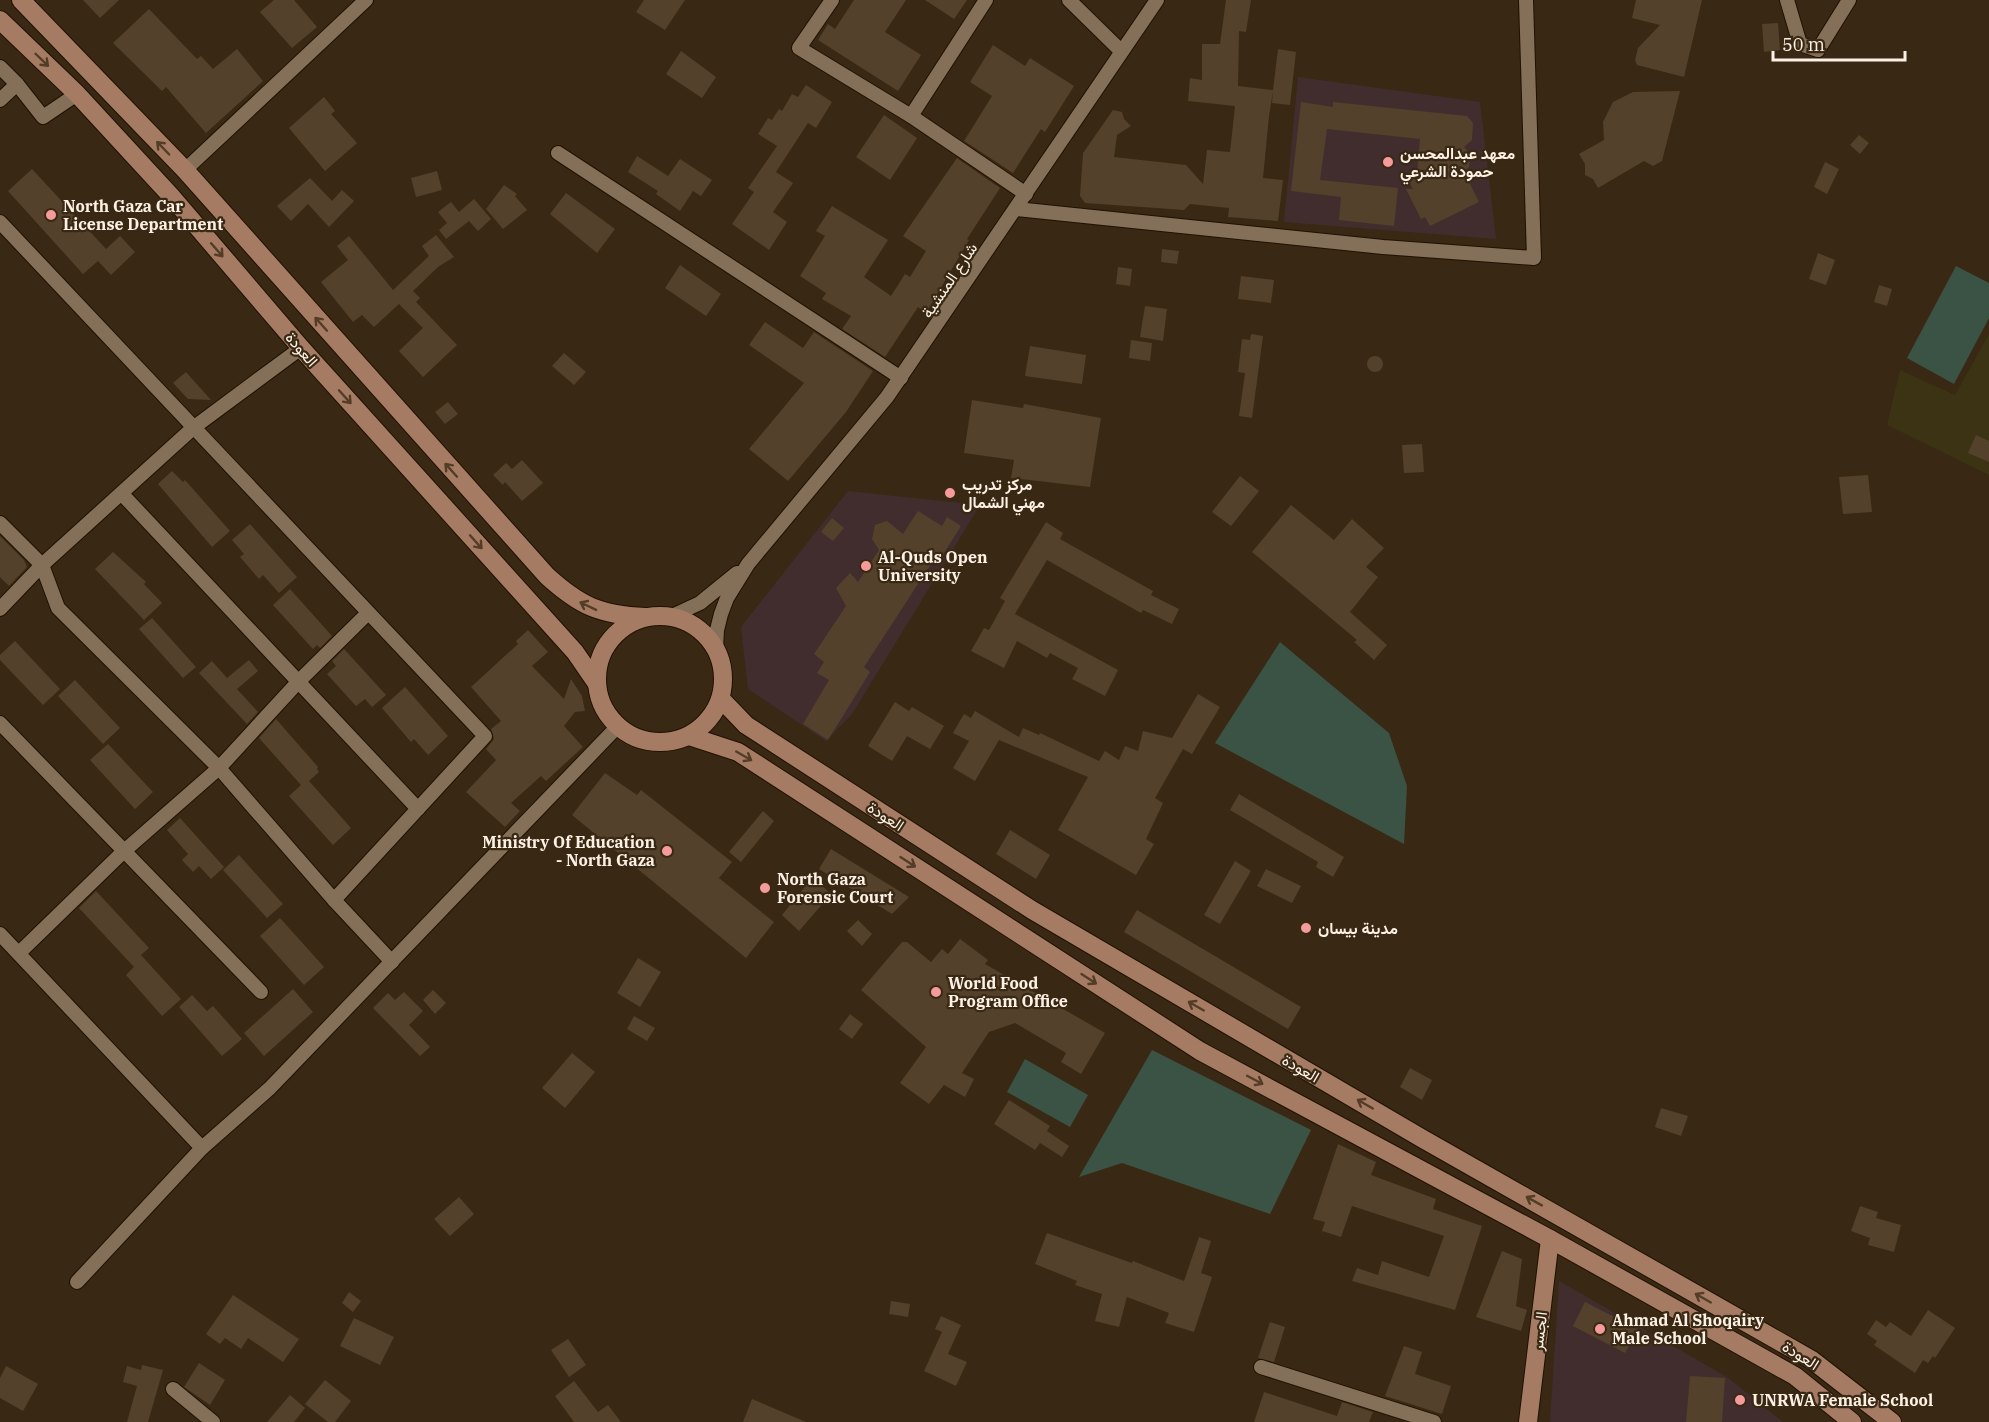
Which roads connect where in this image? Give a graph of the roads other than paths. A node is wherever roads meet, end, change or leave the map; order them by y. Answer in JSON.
{"nodes":[{"id":1,"x":21,"y":0,"type":"edge"},
{"id":2,"x":366,"y":0,"type":"edge"},
{"id":3,"x":832,"y":0,"type":"edge"},
{"id":4,"x":986,"y":0,"type":"edge"},
{"id":5,"x":1070,"y":0,"type":"edge"},
{"id":6,"x":1157,"y":0,"type":"edge"},
{"id":7,"x":1526,"y":0,"type":"edge"},
{"id":8,"x":1787,"y":0,"type":"edge"},
{"id":9,"x":1849,"y":0,"type":"edge"},
{"id":10,"x":0,"y":20,"type":"edge"},
{"id":11,"x":1121,"y":51,"type":"junction"},
{"id":12,"x":0,"y":67,"type":"edge"},
{"id":13,"x":17,"y":84,"type":"junction"},
{"id":14,"x":77,"y":94,"type":"junction"},
{"id":15,"x":0,"y":100,"type":"edge"},
{"id":16,"x":911,"y":116,"type":"junction"},
{"id":17,"x":558,"y":153,"type":"dead end"},
{"id":18,"x":184,"y":170,"type":"junction"},
{"id":19,"x":1026,"y":194,"type":"junction"},
{"id":20,"x":1016,"y":209,"type":"junction"},
{"id":21,"x":0,"y":222,"type":"edge"},
{"id":22,"x":301,"y":348,"type":"junction"},
{"id":23,"x":901,"y":378,"type":"junction"},
{"id":24,"x":193,"y":428,"type":"junction"},
{"id":25,"x":122,"y":494,"type":"junction"},
{"id":26,"x":0,"y":523,"type":"edge"},
{"id":27,"x":748,"y":564,"type":"junction"},
{"id":28,"x":42,"y":565,"type":"junction"},
{"id":29,"x":0,"y":609,"type":"edge"},
{"id":30,"x":367,"y":614,"type":"junction"},
{"id":31,"x":672,"y":616,"type":"junction"},
{"id":32,"x":645,"y":617,"type":"junction"},
{"id":33,"x":716,"y":650,"type":"junction"},
{"id":34,"x":299,"y":681,"type":"junction"},
{"id":35,"x":597,"y":684,"type":"junction"},
{"id":36,"x":721,"y":699,"type":"junction"},
{"id":37,"x":0,"y":723,"type":"edge"},
{"id":38,"x":618,"y":726,"type":"junction"},
{"id":39,"x":689,"y":736,"type":"junction"},
{"id":40,"x":219,"y":768,"type":"junction"},
{"id":41,"x":418,"y":809,"type":"junction"},
{"id":42,"x":123,"y":852,"type":"junction"},
{"id":43,"x":334,"y":900,"type":"junction"},
{"id":44,"x":0,"y":934,"type":"edge"},
{"id":45,"x":19,"y":953,"type":"junction"},
{"id":46,"x":392,"y":962,"type":"junction"},
{"id":47,"x":261,"y":992,"type":"dead end"},
{"id":48,"x":202,"y":1148,"type":"junction"},
{"id":49,"x":1550,"y":1239,"type":"junction"},
{"id":50,"x":76,"y":1282,"type":"dead end"},
{"id":51,"x":1261,"y":1367,"type":"dead end"},
{"id":52,"x":173,"y":1389,"type":"dead end"},
{"id":53,"x":213,"y":1422,"type":"edge"},
{"id":54,"x":1434,"y":1422,"type":"edge"},
{"id":55,"x":1528,"y":1422,"type":"edge"},
{"id":56,"x":1852,"y":1422,"type":"edge"},
{"id":57,"x":1892,"y":1422,"type":"edge"}],
"edges":[{"from":18,"to":1,"type":"main road","name":"العودة","one_way":true},
{"from":2,"to":18,"type":"street"},
{"from":3,"to":16,"type":"street"},
{"from":4,"to":16,"type":"street"},
{"from":5,"to":11,"type":"street"},
{"from":6,"to":11,"type":"street","name":"شارع المنشية"},
{"from":7,"to":20,"type":"street"},
{"from":8,"to":9,"type":"street"},
{"from":10,"to":14,"type":"main road","name":"العودة","one_way":true},
{"from":11,"to":19,"type":"street","name":"شارع المنشية"},
{"from":12,"to":13,"type":"street"},
{"from":13,"to":14,"type":"street"},
{"from":13,"to":15,"type":"street"},
{"from":14,"to":22,"type":"main road","name":"العودة","one_way":true},
{"from":16,"to":19,"type":"street"},
{"from":17,"to":23,"type":"street"},
{"from":32,"to":18,"type":"main road","name":"العودة","one_way":true},
{"from":19,"to":20,"type":"street","name":"شارع المنشية"},
{"from":20,"to":23,"type":"street","name":"شارع المنشية"},
{"from":21,"to":24,"type":"street"},
{"from":22,"to":24,"type":"street"},
{"from":22,"to":35,"type":"main road","name":"العودة","one_way":true},
{"from":23,"to":27,"type":"street","name":"شارع المنشية"},
{"from":24,"to":25,"type":"street"},
{"from":24,"to":30,"type":"street"},
{"from":25,"to":28,"type":"street"},
{"from":25,"to":34,"type":"street"},
{"from":26,"to":28,"type":"street"},
{"from":27,"to":31,"type":"street","name":"شارع المنشية"},
{"from":27,"to":33,"type":"street","name":"شارع المنشية"},
{"from":28,"to":29,"type":"street"},
{"from":28,"to":40,"type":"street"},
{"from":30,"to":34,"type":"street"},
{"from":30,"to":41,"type":"street"},
{"from":31,"to":32,"type":"main road"},
{"from":31,"to":33,"type":"main road"},
{"from":32,"to":35,"type":"main road"},
{"from":33,"to":36,"type":"main road"},
{"from":34,"to":40,"type":"street"},
{"from":34,"to":41,"type":"street"},
{"from":35,"to":38,"type":"main road"},
{"from":36,"to":39,"type":"main road"},
{"from":57,"to":36,"type":"main road","name":"العودة","one_way":true},
{"from":37,"to":42,"type":"street"},
{"from":38,"to":39,"type":"main road"},
{"from":38,"to":46,"type":"street"},
{"from":39,"to":49,"type":"main road","name":"العودة","one_way":true},
{"from":40,"to":42,"type":"street"},
{"from":40,"to":43,"type":"street"},
{"from":41,"to":43,"type":"street"},
{"from":42,"to":45,"type":"street"},
{"from":42,"to":47,"type":"street"},
{"from":43,"to":46,"type":"street"},
{"from":44,"to":45,"type":"street"},
{"from":45,"to":48,"type":"street"},
{"from":46,"to":48,"type":"street"},
{"from":48,"to":50,"type":"street"},
{"from":49,"to":55,"type":"main road","name":"الجسر"},
{"from":49,"to":56,"type":"main road","name":"العودة"},
{"from":51,"to":54,"type":"street"},
{"from":52,"to":53,"type":"street"}]}
